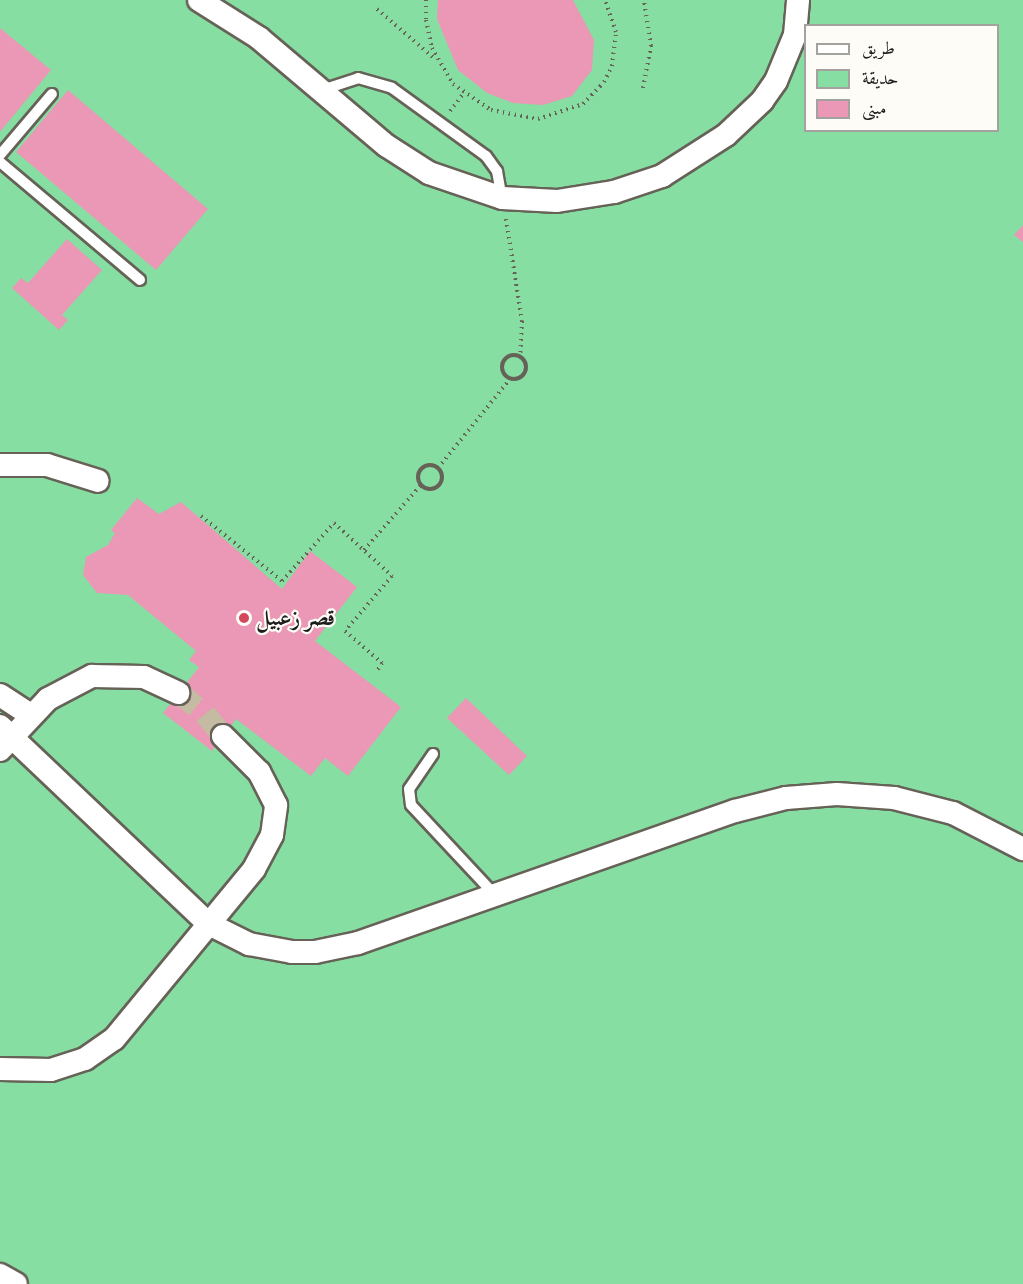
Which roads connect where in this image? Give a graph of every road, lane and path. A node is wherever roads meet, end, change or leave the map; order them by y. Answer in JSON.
{"nodes":[{"id":1,"x":199,"y":0,"type":"edge"},
{"id":2,"x":426,"y":0,"type":"edge"},
{"id":3,"x":605,"y":0,"type":"edge"},
{"id":4,"x":644,"y":0,"type":"edge"},
{"id":5,"x":798,"y":0,"type":"edge"},
{"id":6,"x":377,"y":9,"type":"dead end"},
{"id":7,"x":438,"y":61,"type":"junction"},
{"id":8,"x":643,"y":88,"type":"dead end"},
{"id":9,"x":321,"y":90,"type":"junction"},
{"id":10,"x":464,"y":93,"type":"junction"},
{"id":11,"x":52,"y":94,"type":"dead end"},
{"id":12,"x":441,"y":122,"type":"junction"},
{"id":13,"x":0,"y":155,"type":"edge"},
{"id":14,"x":0,"y":162,"type":"edge"},
{"id":15,"x":502,"y":198,"type":"junction"},
{"id":16,"x":140,"y":280,"type":"dead end"},
{"id":17,"x":520,"y":356,"type":"junction"},
{"id":18,"x":512,"y":378,"type":"junction"},
{"id":19,"x":0,"y":465,"type":"edge"},
{"id":20,"x":438,"y":468,"type":"junction"},
{"id":21,"x":98,"y":481,"type":"dead end"},
{"id":22,"x":420,"y":486,"type":"junction"},
{"id":23,"x":201,"y":516,"type":"dead end"},
{"id":24,"x":363,"y":550,"type":"junction"},
{"id":25,"x":377,"y":671,"type":"dead end"},
{"id":26,"x":179,"y":693,"type":"tunnel mouth"},
{"id":27,"x":0,"y":695,"type":"edge"},
{"id":28,"x":31,"y":715,"type":"junction"},
{"id":29,"x":223,"y":736,"type":"tunnel mouth"},
{"id":30,"x":4,"y":738,"type":"edge"},
{"id":31,"x":433,"y":754,"type":"dead end"},
{"id":32,"x":1023,"y":849,"type":"edge"},
{"id":33,"x":495,"y":895,"type":"junction"},
{"id":34,"x":209,"y":924,"type":"junction"},
{"id":35,"x":0,"y":1069,"type":"edge"},
{"id":36,"x":0,"y":1275,"type":"edge"},
{"id":37,"x":16,"y":1284,"type":"edge"}],
"edges":[{"from":1,"to":9,"type":"street"},
{"from":2,"to":7,"type":"path"},
{"from":3,"to":10,"type":"path"},
{"from":4,"to":8,"type":"path"},
{"from":5,"to":15,"type":"street"},
{"from":6,"to":7,"type":"path"},
{"from":7,"to":10,"type":"path"},
{"from":9,"to":12,"type":"lane"},
{"from":9,"to":15,"type":"street"},
{"from":10,"to":12,"type":"path"},
{"from":11,"to":13,"type":"lane"},
{"from":12,"to":15,"type":"lane"},
{"from":14,"to":16,"type":"lane"},
{"from":15,"to":17,"type":"path"},
{"from":17,"to":18,"type":"path"},
{"from":17,"to":18,"type":"path"},
{"from":18,"to":20,"type":"path"},
{"from":19,"to":21,"type":"street"},
{"from":20,"to":22,"type":"path"},
{"from":20,"to":22,"type":"path"},
{"from":22,"to":24,"type":"path"},
{"from":23,"to":24,"type":"path"},
{"from":24,"to":25,"type":"path"},
{"from":26,"to":28,"type":"street"},
{"from":27,"to":28,"type":"street"},
{"from":28,"to":30,"type":"street"},
{"from":29,"to":34,"type":"street"},
{"from":30,"to":34,"type":"street"},
{"from":31,"to":33,"type":"lane"},
{"from":32,"to":33,"type":"street"},
{"from":33,"to":34,"type":"street"},
{"from":34,"to":35,"type":"street"},
{"from":36,"to":37,"type":"street"}]}
